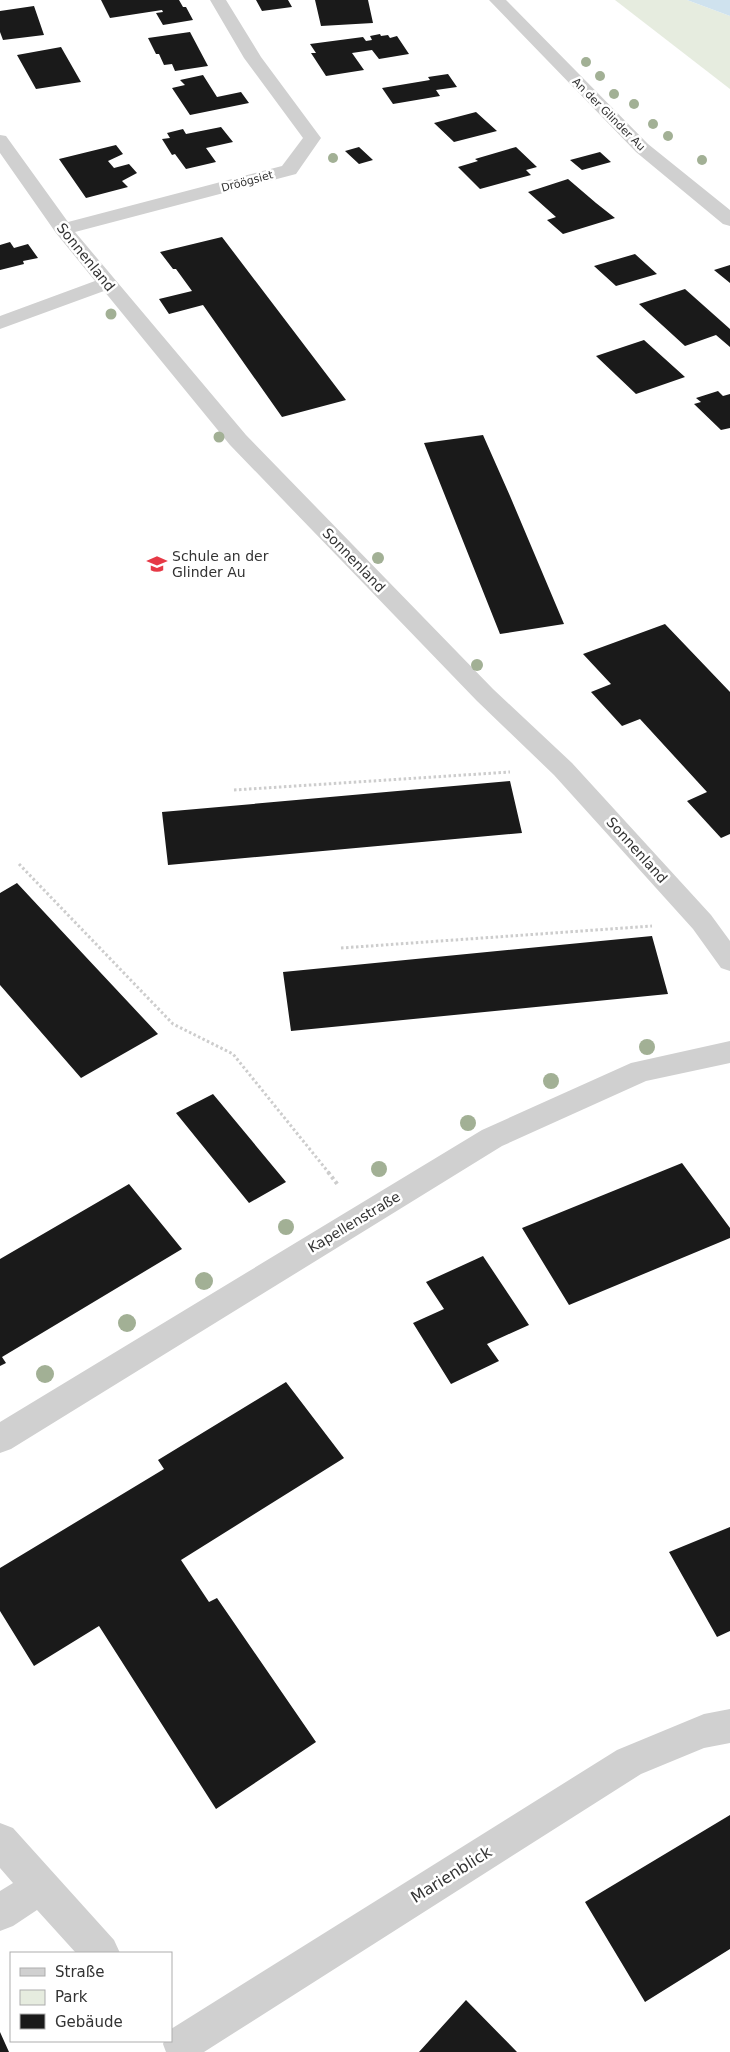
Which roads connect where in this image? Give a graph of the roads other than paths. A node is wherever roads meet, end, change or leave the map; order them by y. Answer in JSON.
{"nodes":[{"id":1,"x":218,"y":0,"type":"edge"},
{"id":2,"x":497,"y":0,"type":"edge"},
{"id":3,"x":0,"y":140,"type":"edge"},
{"id":4,"x":730,"y":220,"type":"edge"},
{"id":5,"x":63,"y":230,"type":"junction"},
{"id":6,"x":107,"y":283,"type":"junction"},
{"id":7,"x":0,"y":323,"type":"edge"},
{"id":8,"x":730,"y":962,"type":"edge"},
{"id":9,"x":730,"y":1052,"type":"edge"},
{"id":10,"x":0,"y":1439,"type":"edge"},
{"id":11,"x":730,"y":1726,"type":"edge"},
{"id":12,"x":0,"y":1841,"type":"edge"},
{"id":13,"x":40,"y":1886,"type":"junction"},
{"id":14,"x":0,"y":1913,"type":"edge"},
{"id":15,"x":100,"y":1952,"type":"edge"},
{"id":16,"x":181,"y":2043,"type":"edge"}],
"edges":[{"from":1,"to":5,"type":"street","name":"Dröögsiet"},
{"from":2,"to":4,"type":"street","name":"An der Glinder Au"},
{"from":3,"to":5,"type":"street","name":"Sonnenland"},
{"from":5,"to":6,"type":"street","name":"Sonnenland"},
{"from":6,"to":7,"type":"street"},
{"from":6,"to":8,"type":"street","name":"Sonnenland"},
{"from":9,"to":10,"type":"street","name":"Kapellenstraße"},
{"from":11,"to":16,"type":"street","name":"Marienblick"},
{"from":12,"to":13,"type":"street"},
{"from":13,"to":14,"type":"street"},
{"from":13,"to":15,"type":"street"}]}
